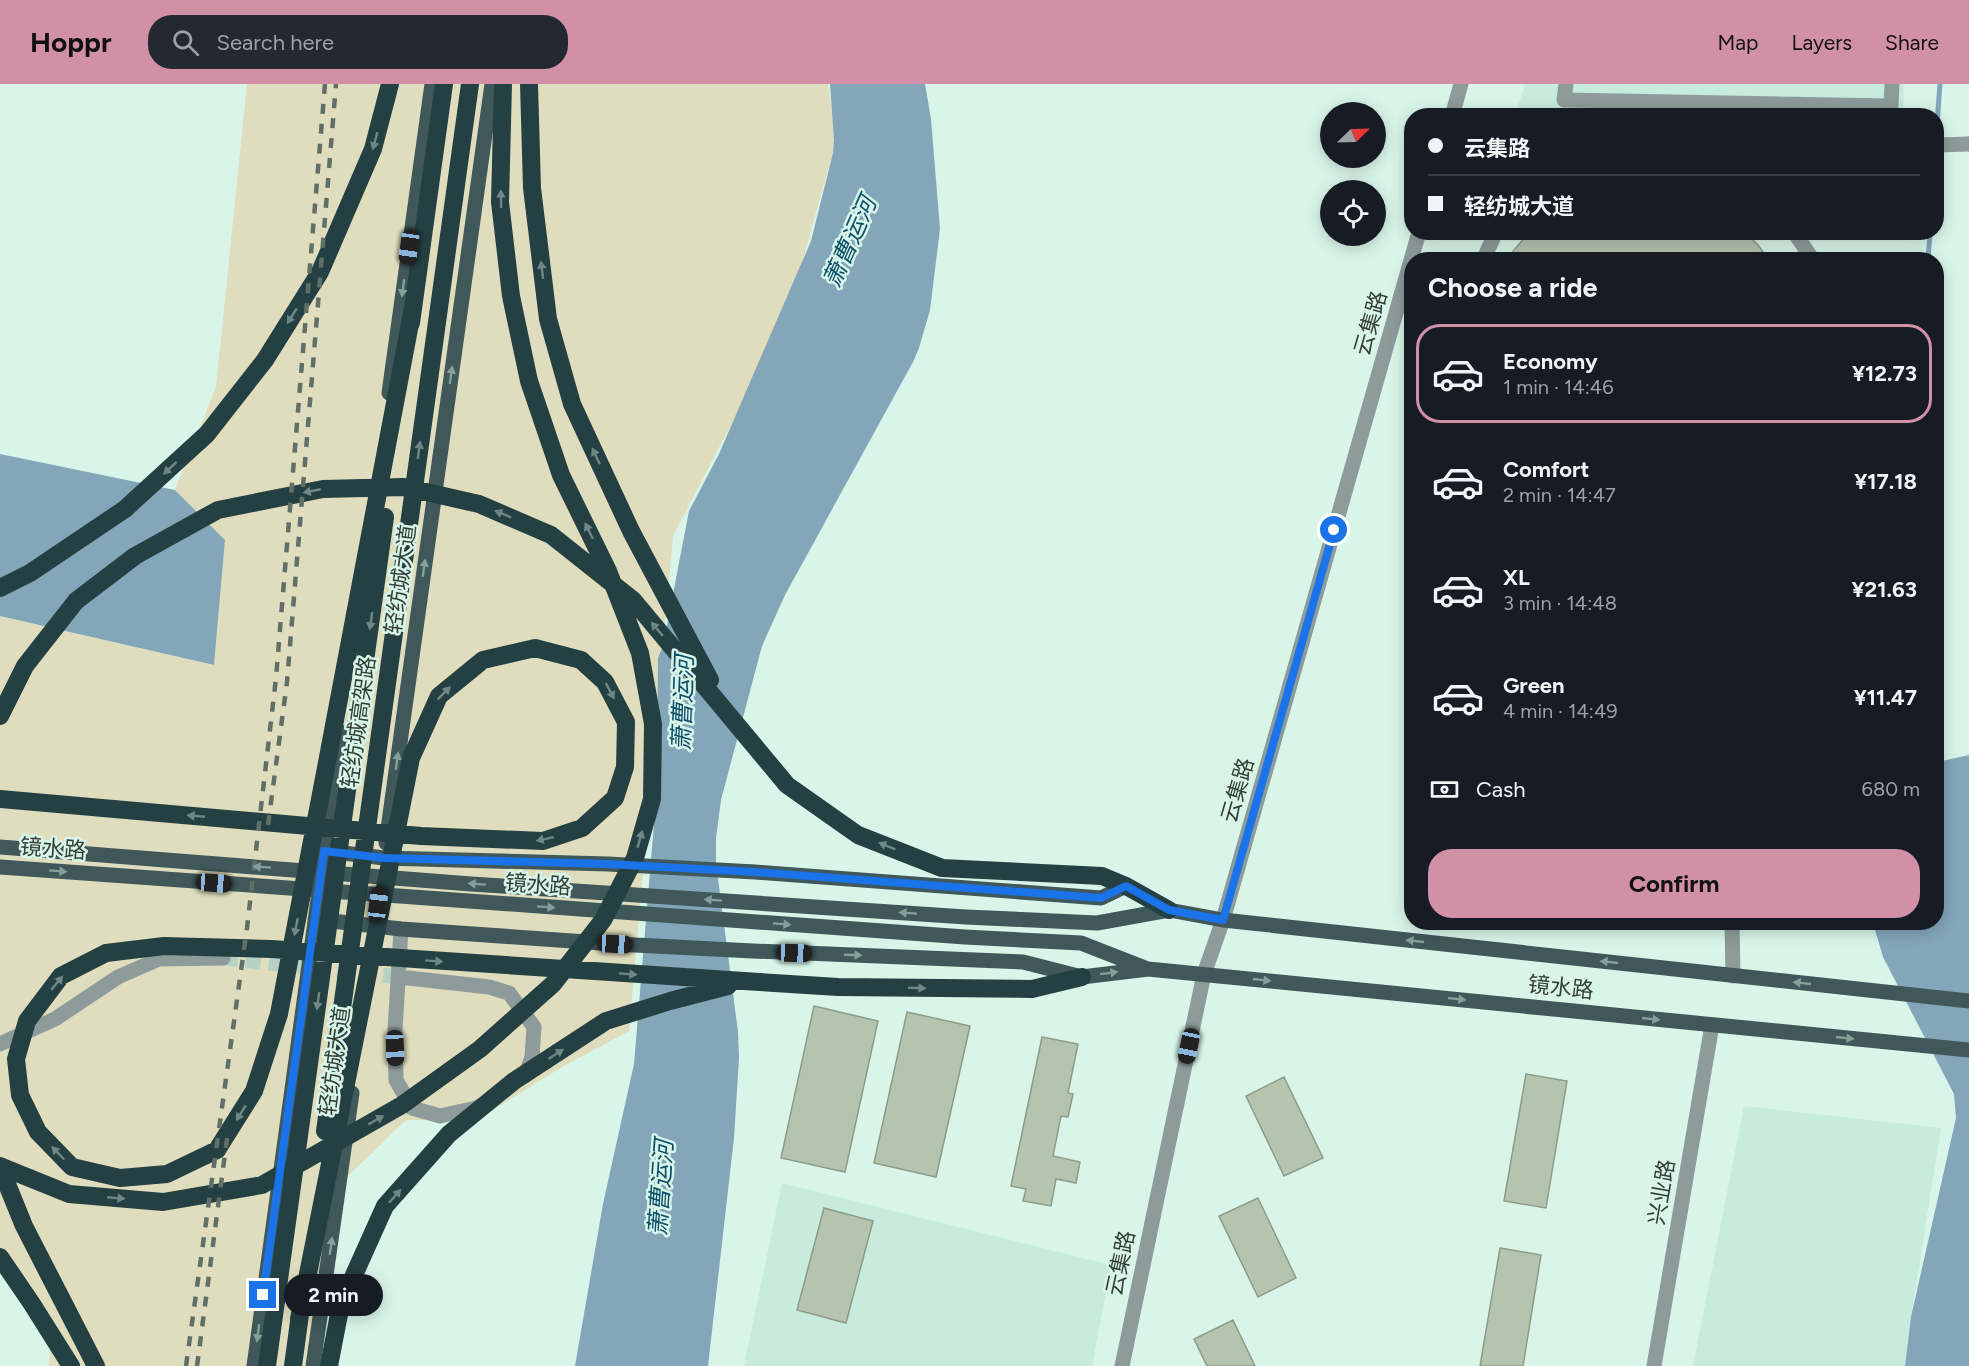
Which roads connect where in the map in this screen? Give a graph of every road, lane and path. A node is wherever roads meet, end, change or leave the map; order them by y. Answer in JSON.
{"nodes":[{"id":1,"x":390,"y":84,"type":"edge"},
{"id":2,"x":432,"y":84,"type":"edge"},
{"id":3,"x":444,"y":84,"type":"edge"},
{"id":4,"x":470,"y":84,"type":"edge"},
{"id":5,"x":492,"y":84,"type":"edge"},
{"id":6,"x":503,"y":84,"type":"edge"},
{"id":7,"x":529,"y":84,"type":"edge"},
{"id":8,"x":1461,"y":84,"type":"edge"},
{"id":9,"x":1566,"y":84,"type":"edge"},
{"id":10,"x":1892,"y":84,"type":"edge"},
{"id":11,"x":1454,"y":108,"type":"edge"},
{"id":12,"x":1969,"y":144,"type":"edge"},
{"id":13,"x":1944,"y":145,"type":"edge"},
{"id":14,"x":1404,"y":285,"type":"edge"},
{"id":15,"x":412,"y":313,"type":"junction"},
{"id":16,"x":0,"y":588,"type":"edge"},
{"id":17,"x":728,"y":714,"type":"junction"},
{"id":18,"x":0,"y":716,"type":"edge"},
{"id":19,"x":0,"y":799,"type":"edge"},
{"id":20,"x":0,"y":847,"type":"edge"},
{"id":21,"x":324,"y":851,"type":"junction"},
{"id":22,"x":384,"y":858,"type":"junction"},
{"id":23,"x":0,"y":867,"type":"edge"},
{"id":24,"x":1126,"y":886,"type":"junction"},
{"id":25,"x":1169,"y":910,"type":"junction"},
{"id":26,"x":315,"y":919,"type":"junction"},
{"id":27,"x":1223,"y":920,"type":"junction"},
{"id":28,"x":376,"y":927,"type":"junction"},
{"id":29,"x":401,"y":929,"type":"junction"},
{"id":30,"x":1732,"y":930,"type":"edge"},
{"id":31,"x":222,"y":958,"type":"tunnel mouth"},
{"id":32,"x":1148,"y":969,"type":"junction"},
{"id":33,"x":1204,"y":975,"type":"junction"},
{"id":34,"x":1733,"y":976,"type":"junction"},
{"id":35,"x":1082,"y":977,"type":"junction"},
{"id":36,"x":408,"y":978,"type":"tunnel mouth"},
{"id":37,"x":744,"y":981,"type":"junction"},
{"id":38,"x":1969,"y":1001,"type":"edge"},
{"id":39,"x":1712,"y":1025,"type":"junction"},
{"id":40,"x":0,"y":1044,"type":"edge"},
{"id":41,"x":1969,"y":1050,"type":"edge"},
{"id":42,"x":0,"y":1167,"type":"edge"},
{"id":43,"x":0,"y":1257,"type":"edge"},
{"id":44,"x":299,"y":1319,"type":"junction"},
{"id":45,"x":71,"y":1366,"type":"edge"},
{"id":46,"x":96,"y":1366,"type":"edge"},
{"id":47,"x":254,"y":1366,"type":"edge"},
{"id":48,"x":267,"y":1366,"type":"edge"},
{"id":49,"x":293,"y":1366,"type":"edge"},
{"id":50,"x":314,"y":1366,"type":"edge"},
{"id":51,"x":329,"y":1366,"type":"edge"},
{"id":52,"x":1122,"y":1366,"type":"edge"},
{"id":53,"x":1654,"y":1366,"type":"edge"}],
"edges":[{"from":1,"to":16,"type":"highway","one_way":true},
{"from":2,"to":21,"type":"main road","name":"轻纺城大道","one_way":true},
{"from":3,"to":15,"type":"highway","name":"轻纺城高架路"},
{"from":44,"to":4,"type":"highway","name":"轻纺城高架路","one_way":true},
{"from":22,"to":5,"type":"main road","name":"轻纺城大道","one_way":true},
{"from":42,"to":6,"type":"highway","one_way":true},
{"from":17,"to":7,"type":"highway","one_way":true},
{"from":8,"to":11,"type":"street"},
{"from":9,"to":10,"type":"street"},
{"from":12,"to":13,"type":"street"},
{"from":14,"to":27,"type":"street","name":"云集路"},
{"from":15,"to":37,"type":"highway","one_way":true},
{"from":15,"to":48,"type":"highway","name":"轻纺城高架路","one_way":true},
{"from":17,"to":18,"type":"highway","one_way":true},
{"from":24,"to":17,"type":"highway","one_way":true},
{"from":44,"to":19,"type":"highway","one_way":true},
{"from":25,"to":20,"type":"main road","one_way":true},
{"from":21,"to":22,"type":"main road"},
{"from":21,"to":26,"type":"main road","name":"轻纺城大道"},
{"from":22,"to":24,"type":"main road"},
{"from":22,"to":28,"type":"main road","name":"轻纺城大道"},
{"from":23,"to":32,"type":"main road","name":"镜水路","one_way":true},
{"from":24,"to":25,"type":"highway"},
{"from":25,"to":27,"type":"main road","name":"镜水路"},
{"from":26,"to":28,"type":"main road"},
{"from":26,"to":47,"type":"main road","name":"轻纺城大道","one_way":true},
{"from":27,"to":33,"type":"street","name":"云集路"},
{"from":34,"to":27,"type":"main road","name":"镜水路","one_way":true},
{"from":28,"to":29,"type":"main road"},
{"from":50,"to":28,"type":"main road","name":"轻纺城大道","one_way":true},
{"from":29,"to":35,"type":"main road","one_way":true},
{"from":29,"to":36,"type":"street"},
{"from":30,"to":34,"type":"street"},
{"from":31,"to":40,"type":"street"},
{"from":32,"to":33,"type":"main road","name":"镜水路"},
{"from":35,"to":32,"type":"main road","one_way":true},
{"from":33,"to":39,"type":"main road","name":"镜水路","one_way":true},
{"from":33,"to":52,"type":"street","name":"云集路"},
{"from":38,"to":34,"type":"main road","name":"镜水路","one_way":true},
{"from":37,"to":35,"type":"highway","one_way":true},
{"from":51,"to":37,"type":"highway","one_way":true},
{"from":39,"to":41,"type":"main road","name":"镜水路","one_way":true},
{"from":39,"to":53,"type":"street","name":"兴业路"},
{"from":42,"to":46,"type":"highway"},
{"from":43,"to":45,"type":"highway"},
{"from":44,"to":49,"type":"highway","name":"轻纺城高架路"}]}
